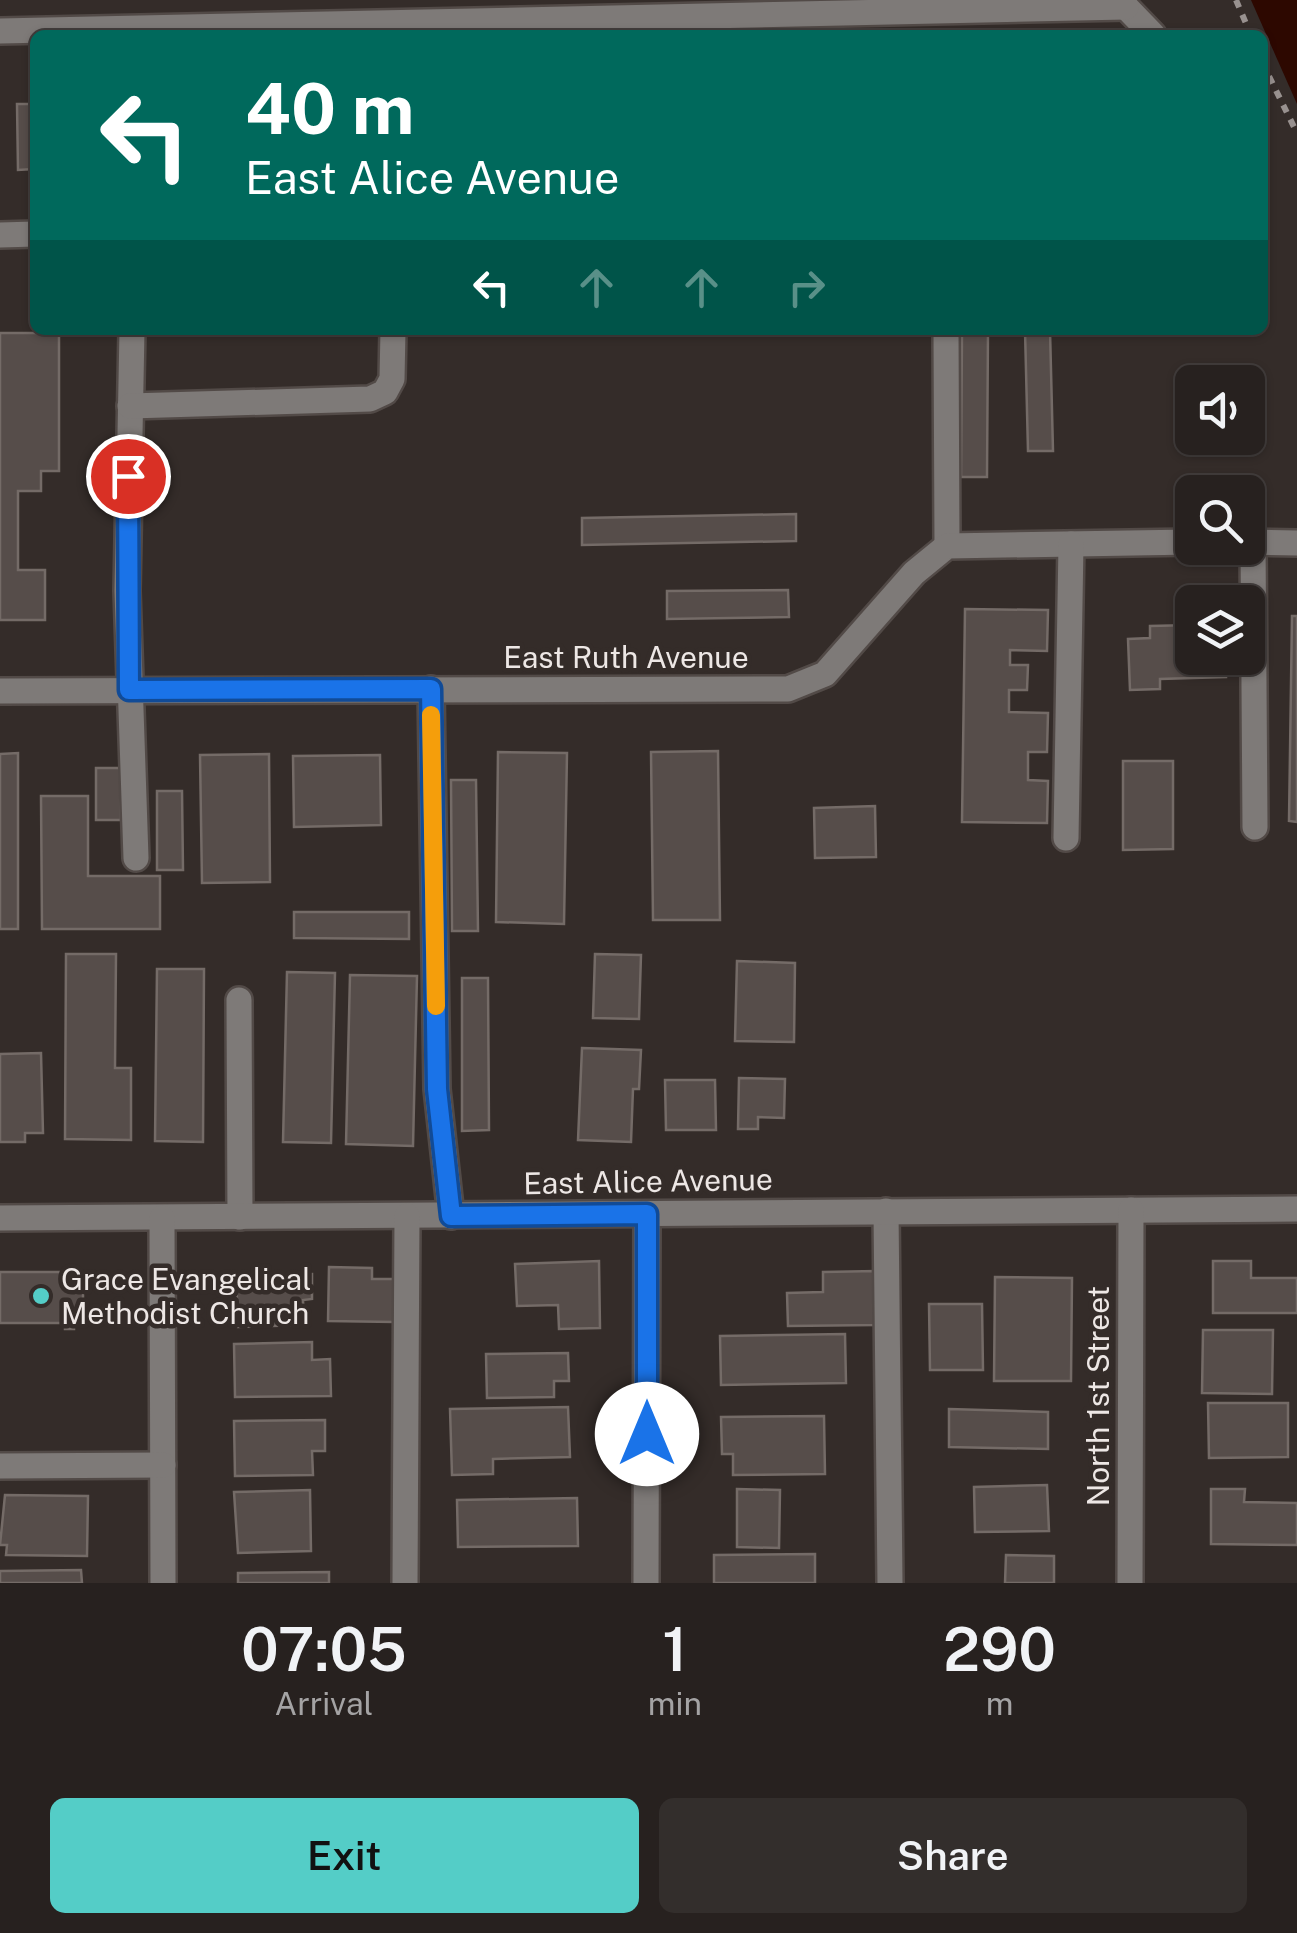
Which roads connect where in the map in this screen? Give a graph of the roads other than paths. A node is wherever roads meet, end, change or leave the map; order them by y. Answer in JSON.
{"nodes":[{"id":1,"x":1127,"y":3,"type":"edge"},
{"id":2,"x":78,"y":30,"type":"edge"},
{"id":3,"x":1149,"y":30,"type":"edge"},
{"id":4,"x":30,"y":31,"type":"edge"},
{"id":5,"x":0,"y":32,"type":"edge"},
{"id":6,"x":30,"y":234,"type":"edge"},
{"id":7,"x":0,"y":235,"type":"edge"},
{"id":8,"x":132,"y":335,"type":"edge"},
{"id":9,"x":393,"y":335,"type":"edge"},
{"id":10,"x":946,"y":335,"type":"edge"},
{"id":11,"x":130,"y":406,"type":"junction"},
{"id":12,"x":1175,"y":542,"type":"edge"},
{"id":13,"x":1265,"y":542,"type":"edge"},
{"id":14,"x":1297,"y":543,"type":"edge"},
{"id":15,"x":1071,"y":544,"type":"junction"},
{"id":16,"x":948,"y":546,"type":"junction"},
{"id":17,"x":1250,"y":565,"type":"edge"},
{"id":18,"x":431,"y":689,"type":"junction"},
{"id":19,"x":129,"y":690,"type":"junction"},
{"id":20,"x":0,"y":691,"type":"edge"},
{"id":21,"x":1255,"y":828,"type":"dead end"},
{"id":22,"x":1066,"y":838,"type":"dead end"},
{"id":23,"x":136,"y":858,"type":"dead end"},
{"id":24,"x":238,"y":1000,"type":"dead end"},
{"id":25,"x":1297,"y":1209,"type":"edge"},
{"id":26,"x":1131,"y":1210,"type":"junction"},
{"id":27,"x":886,"y":1211,"type":"junction"},
{"id":28,"x":647,"y":1214,"type":"junction"},
{"id":29,"x":406,"y":1216,"type":"junction"},
{"id":30,"x":451,"y":1216,"type":"junction"},
{"id":31,"x":240,"y":1217,"type":"junction"},
{"id":32,"x":0,"y":1218,"type":"edge"},
{"id":33,"x":162,"y":1218,"type":"junction"},
{"id":34,"x":164,"y":1465,"type":"junction"},
{"id":35,"x":0,"y":1466,"type":"edge"},
{"id":36,"x":163,"y":1583,"type":"edge"},
{"id":37,"x":404,"y":1583,"type":"edge"},
{"id":38,"x":646,"y":1583,"type":"edge"},
{"id":39,"x":890,"y":1583,"type":"edge"},
{"id":40,"x":1130,"y":1583,"type":"edge"}],
"edges":[{"from":1,"to":2,"type":"street"},
{"from":1,"to":3,"type":"street"},
{"from":4,"to":5,"type":"street"},
{"from":6,"to":7,"type":"street"},
{"from":8,"to":11,"type":"street"},
{"from":9,"to":11,"type":"street"},
{"from":10,"to":16,"type":"street"},
{"from":11,"to":19,"type":"street"},
{"from":12,"to":15,"type":"street"},
{"from":13,"to":14,"type":"street"},
{"from":15,"to":16,"type":"street"},
{"from":15,"to":22,"type":"street"},
{"from":16,"to":18,"type":"street","name":"East Ruth Avenue"},
{"from":17,"to":21,"type":"street"},
{"from":18,"to":19,"type":"street","name":"East Ruth Avenue"},
{"from":18,"to":30,"type":"street"},
{"from":19,"to":20,"type":"street","name":"East Ruth Avenue"},
{"from":19,"to":23,"type":"street"},
{"from":24,"to":31,"type":"street"},
{"from":25,"to":26,"type":"street","name":"East Alice Avenue"},
{"from":26,"to":27,"type":"street","name":"East Alice Avenue"},
{"from":26,"to":40,"type":"street","name":"North 1st Street"},
{"from":27,"to":28,"type":"street","name":"East Alice Avenue"},
{"from":27,"to":39,"type":"street"},
{"from":28,"to":30,"type":"street","name":"East Alice Avenue"},
{"from":28,"to":38,"type":"street"},
{"from":29,"to":30,"type":"street","name":"East Alice Avenue"},
{"from":29,"to":31,"type":"street","name":"East Alice Avenue"},
{"from":29,"to":37,"type":"street"},
{"from":31,"to":33,"type":"street","name":"East Alice Avenue"},
{"from":32,"to":33,"type":"street","name":"East Alice Avenue"},
{"from":33,"to":34,"type":"street"},
{"from":34,"to":35,"type":"street"},
{"from":34,"to":36,"type":"street"}]}
